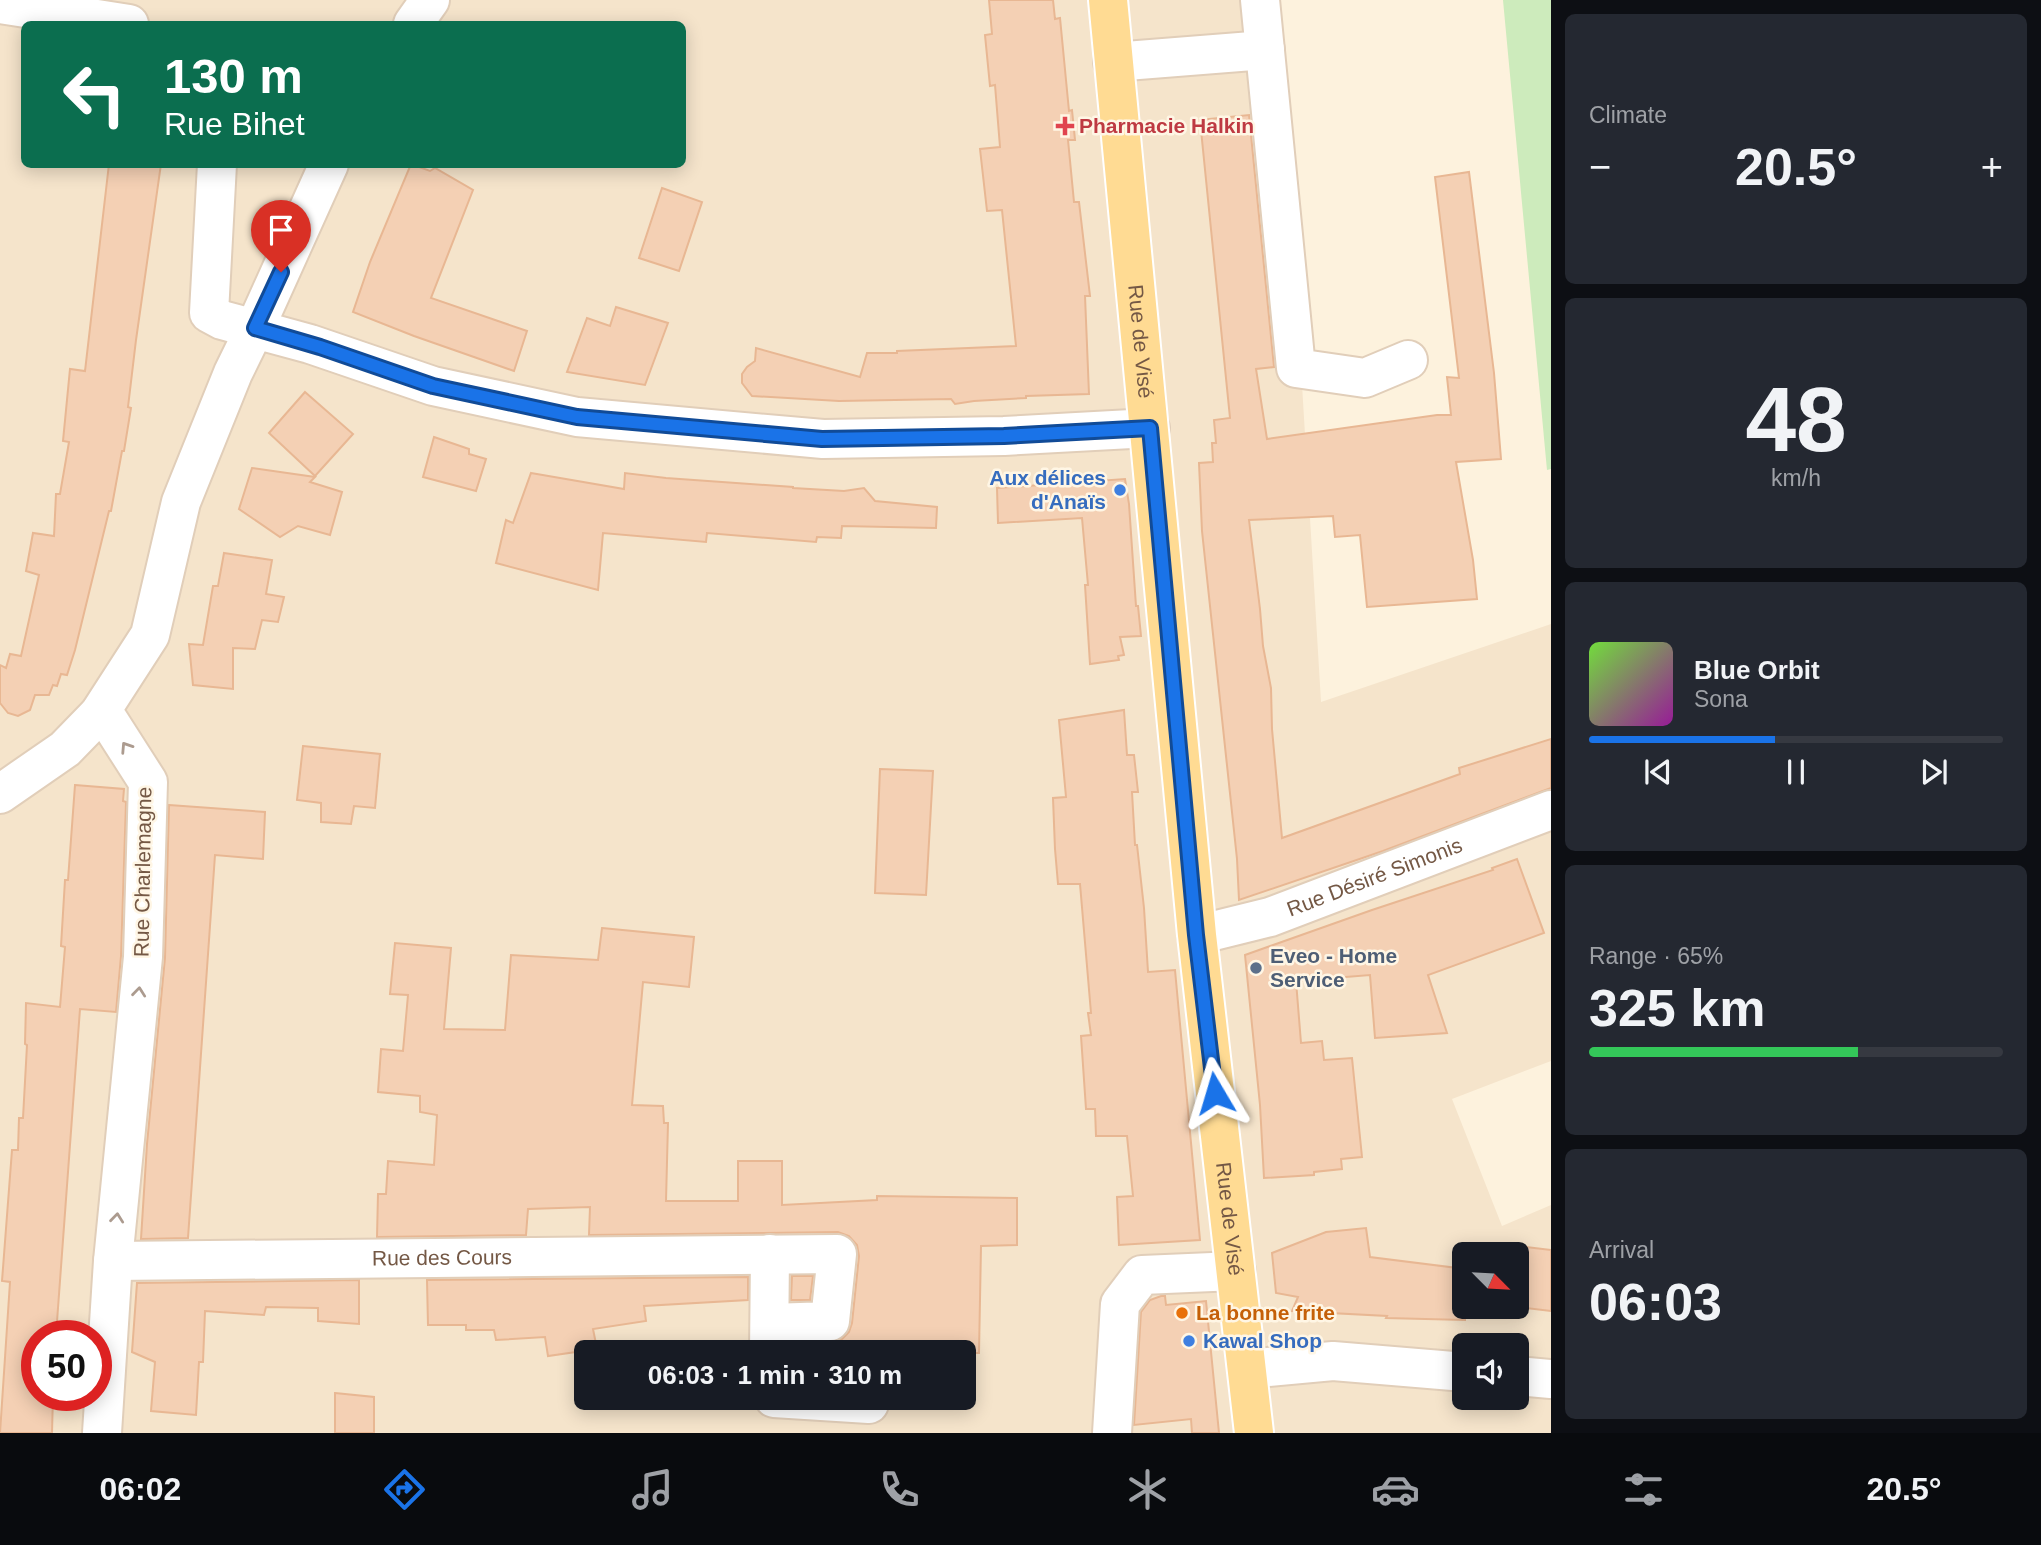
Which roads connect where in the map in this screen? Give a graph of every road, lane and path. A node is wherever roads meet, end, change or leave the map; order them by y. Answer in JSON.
{"nodes":[{"id":1,"x":430,"y":0,"type":"edge"},
{"id":2,"x":1108,"y":0,"type":"edge"},
{"id":3,"x":1260,"y":0,"type":"edge"},
{"id":4,"x":0,"y":4,"type":"edge"},
{"id":5,"x":110,"y":21,"type":"edge"},
{"id":6,"x":415,"y":21,"type":"edge"},
{"id":7,"x":1265,"y":50,"type":"junction"},
{"id":8,"x":1113,"y":62,"type":"junction"},
{"id":9,"x":217,"y":168,"type":"edge"},
{"id":10,"x":326,"y":168,"type":"edge"},
{"id":11,"x":255,"y":328,"type":"junction"},
{"id":12,"x":1408,"y":360,"type":"dead end"},
{"id":13,"x":1150,"y":428,"type":"junction"},
{"id":14,"x":99,"y":714,"type":"junction"},
{"id":15,"x":0,"y":794,"type":"edge"},
{"id":16,"x":1550,"y":814,"type":"edge"},
{"id":17,"x":1196,"y":935,"type":"junction"},
{"id":18,"x":771,"y":1254,"type":"junction"},
{"id":19,"x":113,"y":1261,"type":"junction"},
{"id":20,"x":1236,"y":1271,"type":"junction"},
{"id":21,"x":770,"y":1338,"type":"edge"},
{"id":22,"x":1247,"y":1369,"type":"junction"},
{"id":23,"x":1452,"y":1371,"type":"edge"},
{"id":24,"x":1529,"y":1377,"type":"edge"},
{"id":25,"x":1551,"y":1379,"type":"edge"},
{"id":26,"x":102,"y":1433,"type":"edge"},
{"id":27,"x":1112,"y":1433,"type":"edge"},
{"id":28,"x":1254,"y":1433,"type":"edge"}],
"edges":[{"from":1,"to":6,"type":"street"},
{"from":2,"to":8,"type":"main road","name":"Rue de Visé"},
{"from":3,"to":7,"type":"street"},
{"from":4,"to":5,"type":"street"},
{"from":7,"to":8,"type":"street"},
{"from":7,"to":12,"type":"street"},
{"from":8,"to":13,"type":"main road","name":"Rue de Visé"},
{"from":9,"to":11,"type":"street"},
{"from":10,"to":11,"type":"street"},
{"from":11,"to":13,"type":"street"},
{"from":11,"to":14,"type":"street"},
{"from":13,"to":17,"type":"main road","name":"Rue de Visé"},
{"from":14,"to":15,"type":"street"},
{"from":19,"to":14,"type":"street","name":"Rue Charlemagne","one_way":true},
{"from":16,"to":17,"type":"street","name":"Rue Désiré Simonis"},
{"from":17,"to":20,"type":"main road","name":"Rue de Visé"},
{"from":18,"to":19,"type":"street","name":"Rue des Cours"},
{"from":18,"to":21,"type":"street","name":"Rue des Cours"},
{"from":18,"to":21,"type":"street","name":"Rue des Cours"},
{"from":19,"to":26,"type":"street","name":"Rue Charlemagne"},
{"from":20,"to":22,"type":"main road","name":"Rue de Visé"},
{"from":20,"to":27,"type":"street"},
{"from":22,"to":23,"type":"street"},
{"from":22,"to":28,"type":"main road","name":"Rue de Visé"},
{"from":24,"to":25,"type":"street"}]}
